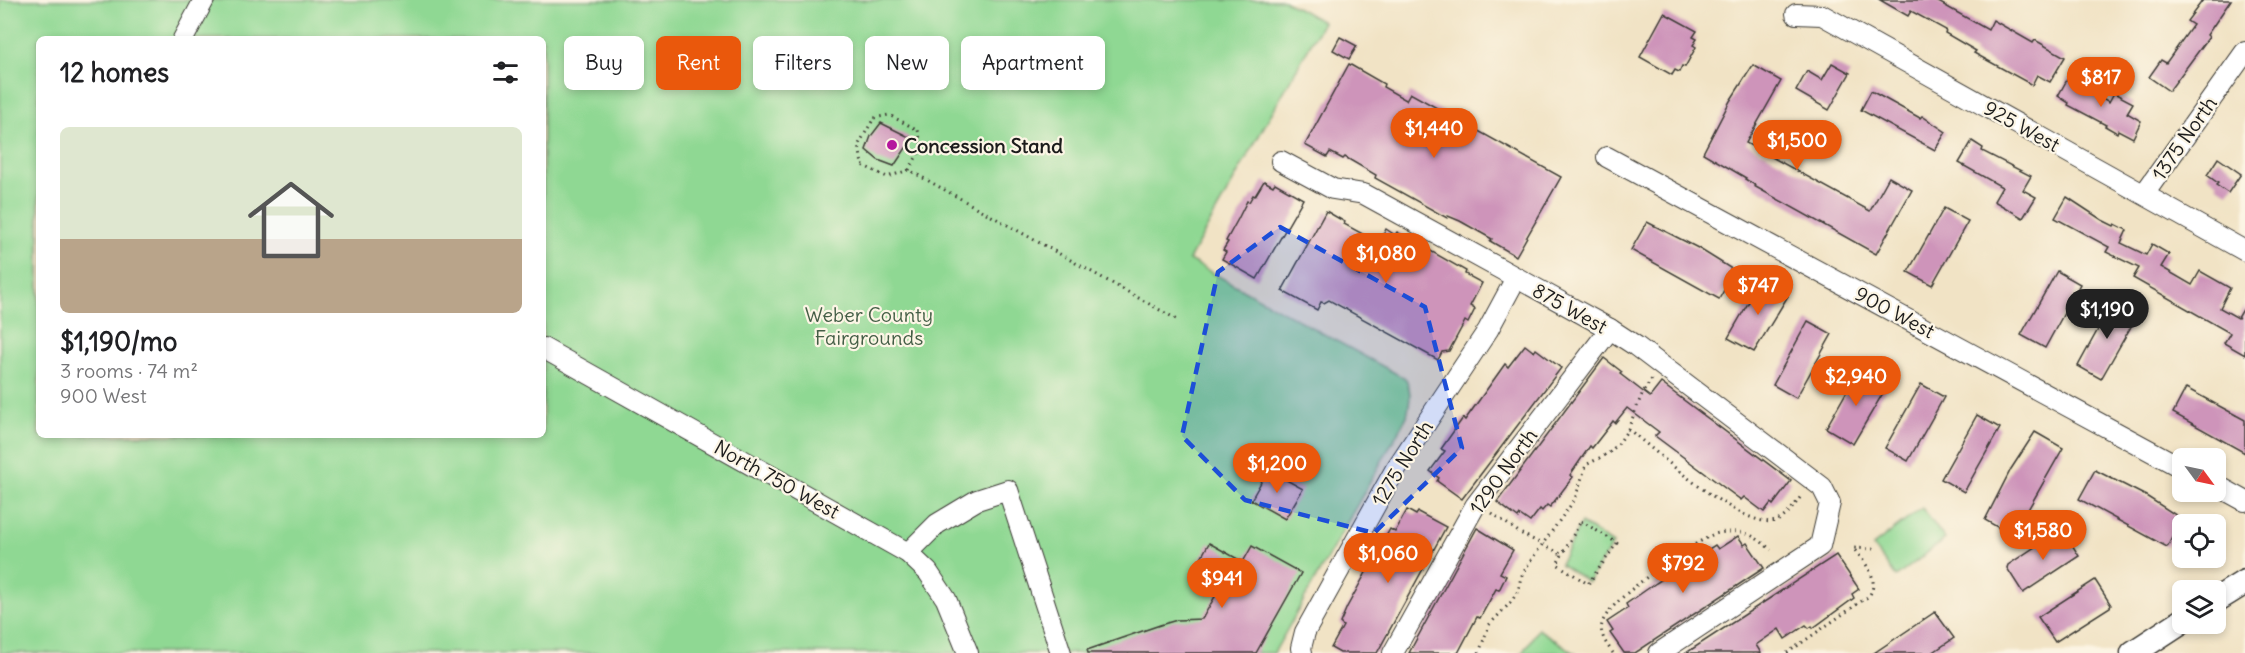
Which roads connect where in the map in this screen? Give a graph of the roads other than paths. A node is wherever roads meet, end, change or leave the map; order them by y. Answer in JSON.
{"nodes":[{"id":1,"x":204,"y":0,"type":"edge"},
{"id":2,"x":1796,"y":14,"type":"dead end"},
{"id":3,"x":185,"y":36,"type":"edge"},
{"id":4,"x":2245,"y":52,"type":"edge"},
{"id":5,"x":1607,"y":157,"type":"dead end"},
{"id":6,"x":1281,"y":161,"type":"dead end"},
{"id":7,"x":2144,"y":194,"type":"junction"},
{"id":8,"x":2245,"y":251,"type":"edge"},
{"id":9,"x":1516,"y":278,"type":"junction"},
{"id":10,"x":1610,"y":329,"type":"junction"},
{"id":11,"x":546,"y":350,"type":"edge"},
{"id":12,"x":2172,"y":463,"type":"edge"},
{"id":13,"x":2226,"y":491,"type":"edge"},
{"id":14,"x":2245,"y":501,"type":"edge"},
{"id":15,"x":908,"y":553,"type":"junction"},
{"id":16,"x":2245,"y":582,"type":"edge"},
{"id":17,"x":2226,"y":594,"type":"edge"},
{"id":18,"x":2172,"y":628,"type":"edge"},
{"id":19,"x":968,"y":653,"type":"edge"},
{"id":20,"x":1061,"y":653,"type":"edge"},
{"id":21,"x":1302,"y":653,"type":"edge"},
{"id":22,"x":1393,"y":653,"type":"edge"},
{"id":23,"x":1659,"y":653,"type":"edge"},
{"id":24,"x":2133,"y":653,"type":"edge"}],
"edges":[{"from":1,"to":3,"type":"street"},
{"from":2,"to":7,"type":"street","name":"925 West"},
{"from":4,"to":7,"type":"street","name":"1375 North"},
{"from":5,"to":12,"type":"street","name":"900 West"},
{"from":6,"to":9,"type":"street","name":"875 West"},
{"from":7,"to":8,"type":"street","name":"925 West"},
{"from":9,"to":10,"type":"street","name":"875 West"},
{"from":9,"to":21,"type":"street","name":"1275 North"},
{"from":10,"to":22,"type":"street","name":"1290 North"},
{"from":10,"to":23,"type":"street","name":"875 West"},
{"from":11,"to":15,"type":"street","name":"North 750 West"},
{"from":13,"to":14,"type":"street"},
{"from":15,"to":19,"type":"street","name":"North 750 West"},
{"from":15,"to":20,"type":"street"},
{"from":16,"to":17,"type":"main road"},
{"from":18,"to":24,"type":"main road"}]}
